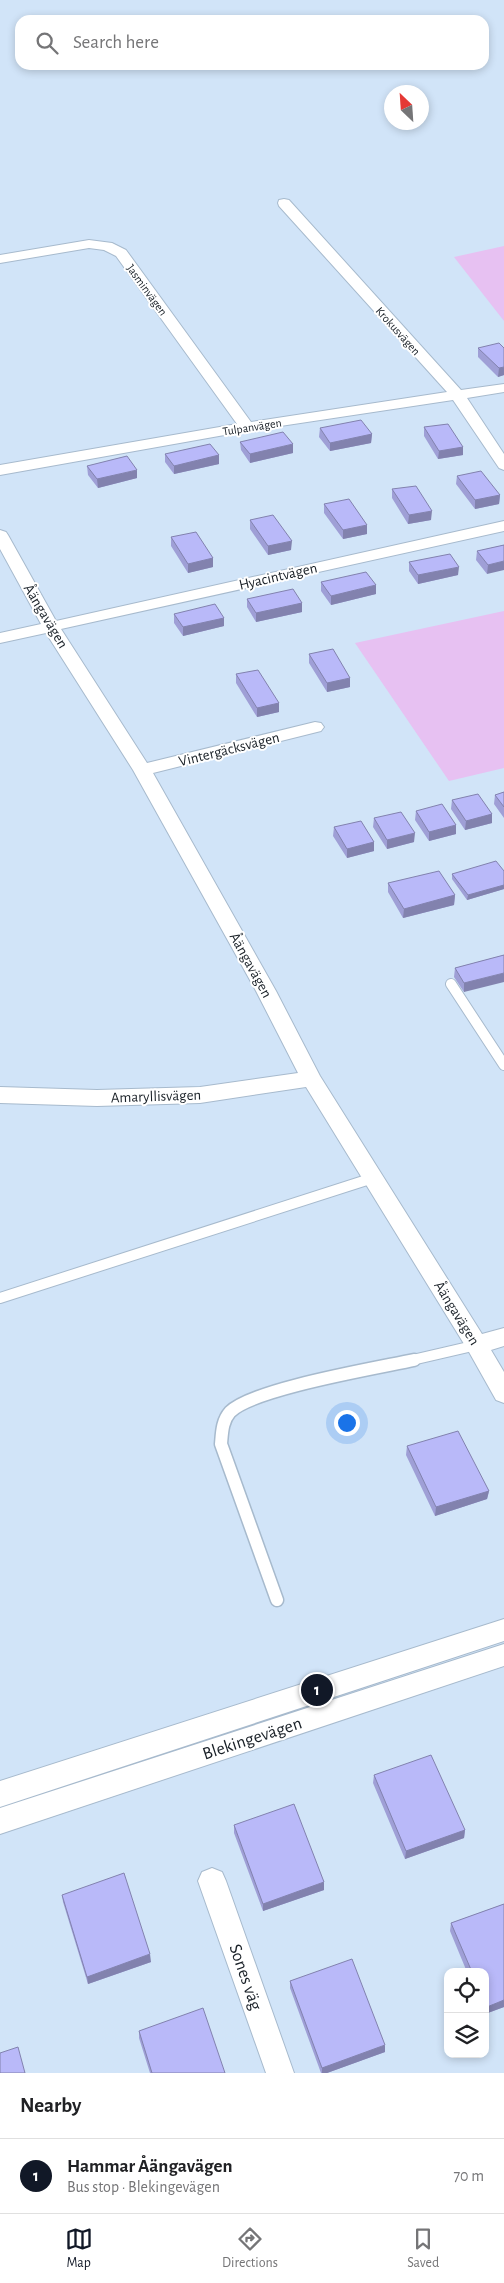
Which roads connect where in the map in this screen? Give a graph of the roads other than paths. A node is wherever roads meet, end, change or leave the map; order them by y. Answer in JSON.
{"nodes":[{"id":1,"x":284,"y":203,"type":"dead end"},
{"id":2,"x":0,"y":259,"type":"edge"},
{"id":3,"x":504,"y":388,"type":"edge"},
{"id":4,"x":458,"y":396,"type":"junction"},
{"id":5,"x":247,"y":427,"type":"junction"},
{"id":6,"x":504,"y":465,"type":"edge"},
{"id":7,"x":0,"y":470,"type":"edge"},
{"id":8,"x":504,"y":526,"type":"edge"},
{"id":9,"x":0,"y":535,"type":"edge"},
{"id":10,"x":51,"y":627,"type":"junction"},
{"id":11,"x":0,"y":638,"type":"edge"},
{"id":12,"x":315,"y":727,"type":"dead end"},
{"id":13,"x":142,"y":770,"type":"junction"},
{"id":14,"x":451,"y":984,"type":"dead end"},
{"id":15,"x":504,"y":1065,"type":"edge"},
{"id":16,"x":311,"y":1079,"type":"junction"},
{"id":17,"x":0,"y":1095,"type":"edge"},
{"id":18,"x":373,"y":1178,"type":"junction"},
{"id":19,"x":0,"y":1298,"type":"edge"},
{"id":20,"x":504,"y":1337,"type":"edge"},
{"id":21,"x":477,"y":1345,"type":"junction"},
{"id":22,"x":504,"y":1393,"type":"edge"},
{"id":23,"x":277,"y":1600,"type":"dead end"},
{"id":24,"x":504,"y":1630,"type":"edge"},
{"id":25,"x":504,"y":1655,"type":"edge"},
{"id":26,"x":0,"y":1794,"type":"edge"},
{"id":27,"x":0,"y":1821,"type":"edge"},
{"id":28,"x":212,"y":1881,"type":"dead end"},
{"id":29,"x":280,"y":2073,"type":"edge"}],
"edges":[{"from":1,"to":4,"type":"street","name":"Krokusvägen"},
{"from":2,"to":5,"type":"street","name":"Jasminvägen"},
{"from":3,"to":4,"type":"street","name":"Tulpanvägen"},
{"from":4,"to":5,"type":"street","name":"Tulpanvägen"},
{"from":4,"to":6,"type":"street","name":"Krokusvägen"},
{"from":5,"to":7,"type":"street","name":"Tulpanvägen"},
{"from":8,"to":10,"type":"street","name":"Hyacintvägen"},
{"from":9,"to":10,"type":"street","name":"Åängavägen"},
{"from":10,"to":11,"type":"street","name":"Hyacintvägen"},
{"from":10,"to":13,"type":"street","name":"Åängavägen"},
{"from":12,"to":13,"type":"street","name":"Vintergäcksvägen"},
{"from":13,"to":16,"type":"street","name":"Åängavägen"},
{"from":14,"to":15,"type":"lane"},
{"from":16,"to":17,"type":"street","name":"Amaryllisvägen"},
{"from":16,"to":18,"type":"street","name":"Åängavägen"},
{"from":18,"to":19,"type":"lane"},
{"from":18,"to":21,"type":"street","name":"Åängavägen"},
{"from":20,"to":21,"type":"street"},
{"from":21,"to":22,"type":"street","name":"Åängavägen"},
{"from":21,"to":23,"type":"lane"},
{"from":24,"to":26,"type":"street","name":"Blekingevägen"},
{"from":25,"to":27,"type":"street","name":"Blekingevägen"},
{"from":28,"to":29,"type":"street","name":"Sones väg"}]}
